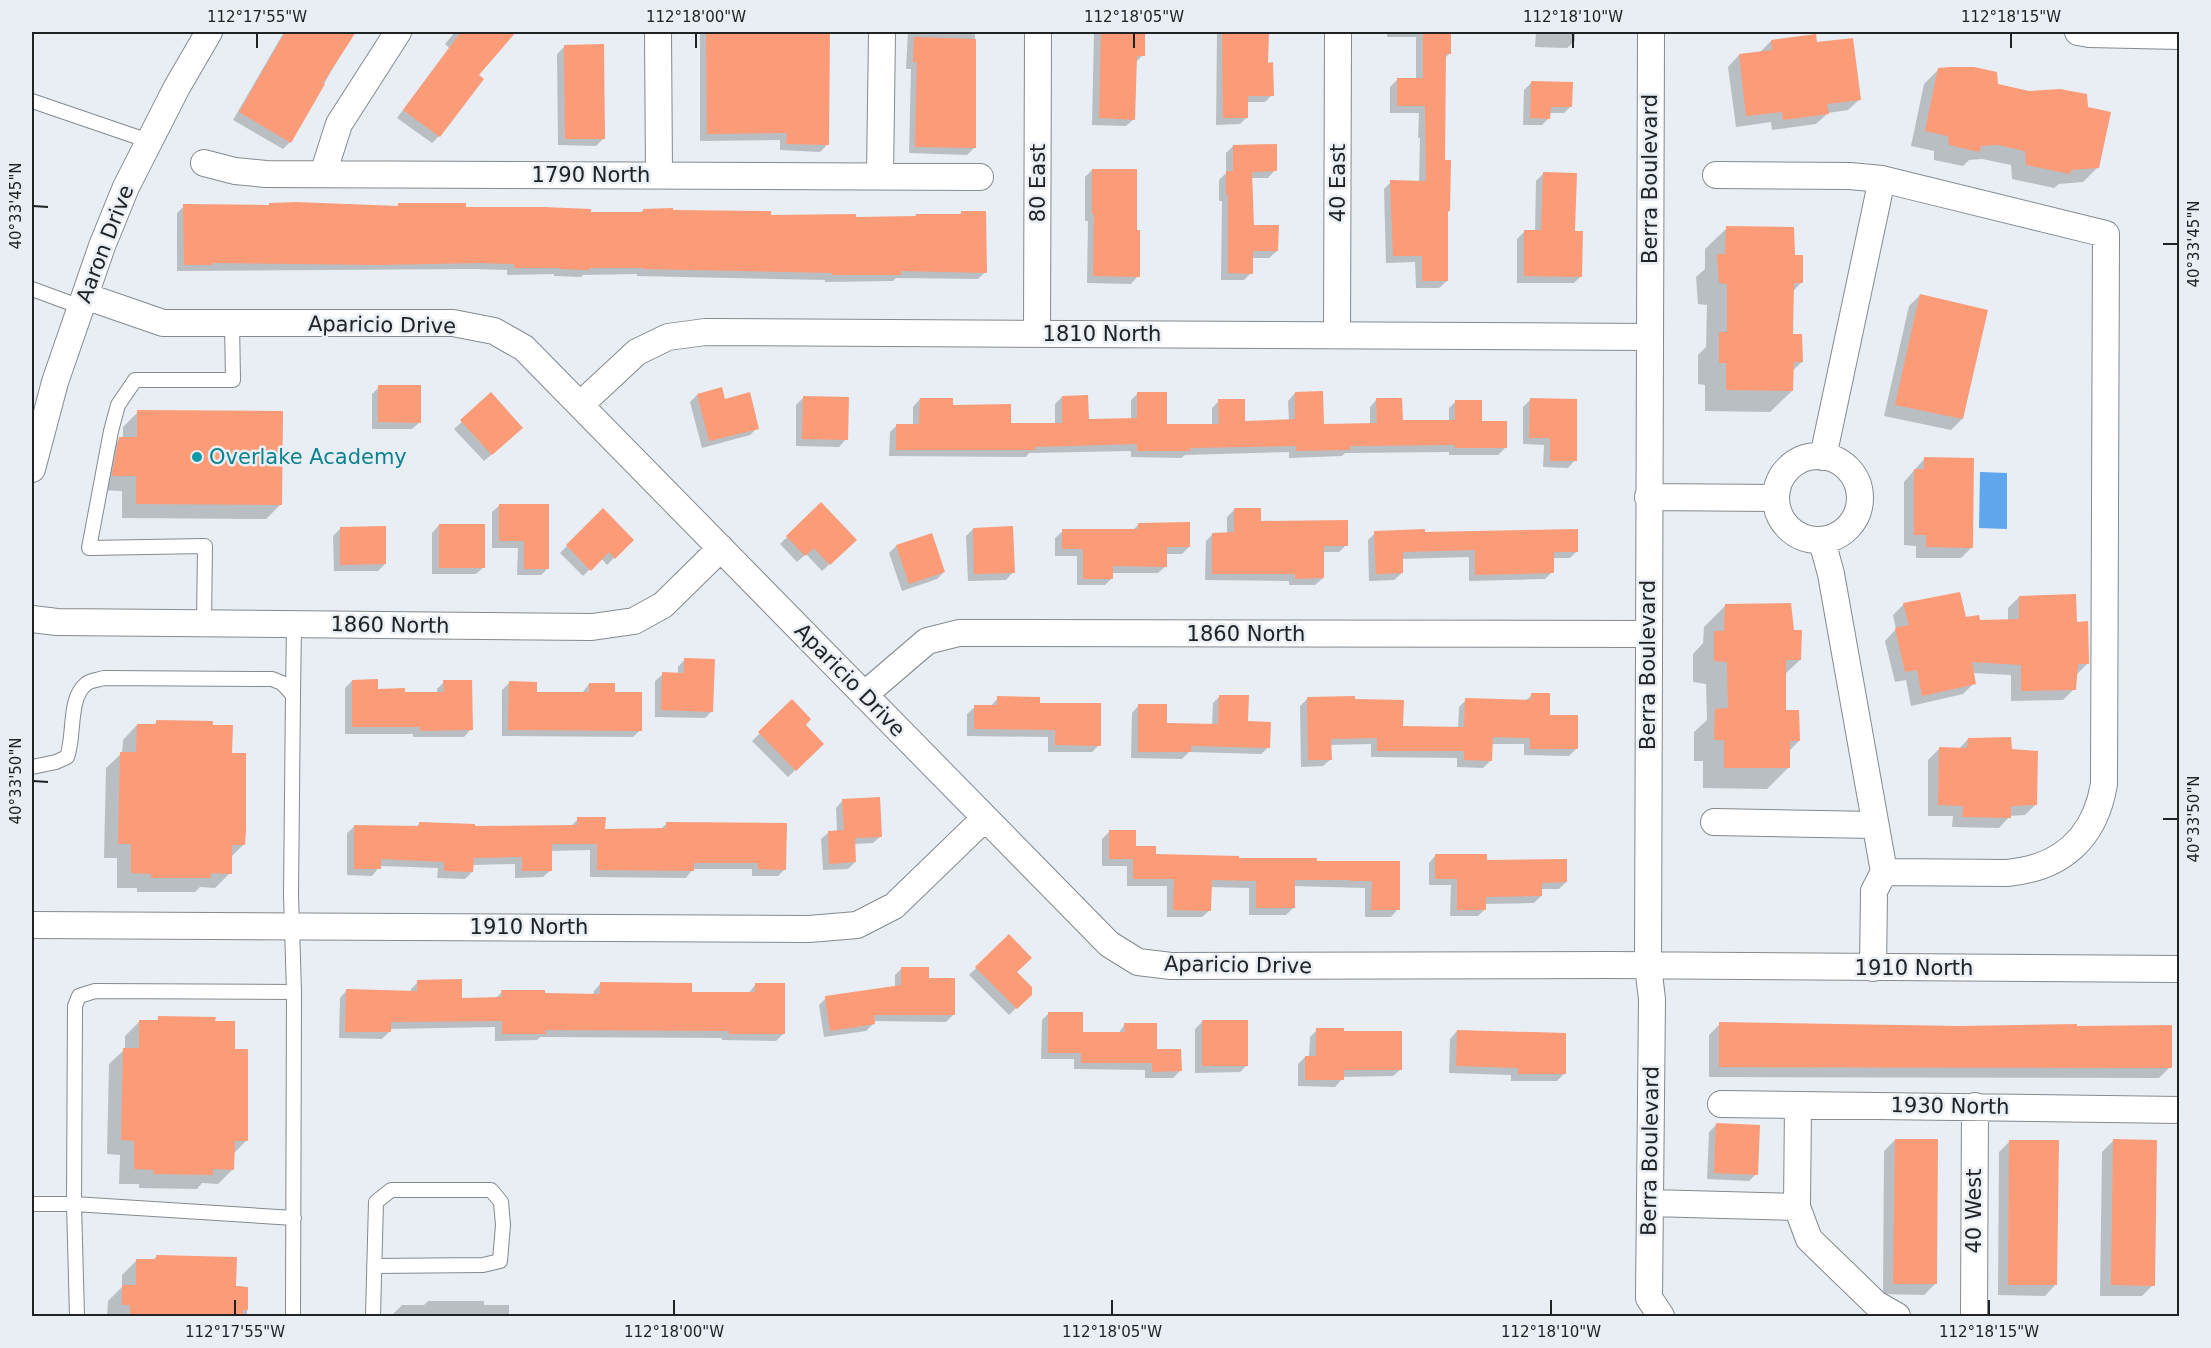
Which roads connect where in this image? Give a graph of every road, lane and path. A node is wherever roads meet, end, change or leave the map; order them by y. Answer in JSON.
{"nodes":[{"id":1,"x":209,"y":32,"type":"edge"},
{"id":2,"x":398,"y":32,"type":"edge"},
{"id":3,"x":658,"y":32,"type":"edge"},
{"id":4,"x":882,"y":32,"type":"edge"},
{"id":5,"x":1038,"y":32,"type":"edge"},
{"id":6,"x":1338,"y":32,"type":"edge"},
{"id":7,"x":1651,"y":32,"type":"edge"},
{"id":8,"x":2078,"y":32,"type":"edge"},
{"id":9,"x":2180,"y":36,"type":"edge"},
{"id":10,"x":32,"y":101,"type":"edge"},
{"id":11,"x":149,"y":141,"type":"junction"},
{"id":12,"x":204,"y":163,"type":"dead end"},
{"id":13,"x":323,"y":174,"type":"junction"},
{"id":14,"x":659,"y":175,"type":"junction"},
{"id":15,"x":1716,"y":175,"type":"dead end"},
{"id":16,"x":880,"y":177,"type":"junction"},
{"id":17,"x":980,"y":177,"type":"dead end"},
{"id":18,"x":1882,"y":179,"type":"junction"},
{"id":19,"x":32,"y":289,"type":"edge"},
{"id":20,"x":83,"y":301,"type":"junction"},
{"id":21,"x":232,"y":323,"type":"junction"},
{"id":22,"x":1037,"y":334,"type":"junction"},
{"id":23,"x":1337,"y":335,"type":"junction"},
{"id":24,"x":1649,"y":337,"type":"junction"},
{"id":25,"x":580,"y":405,"type":"junction"},
{"id":26,"x":1823,"y":457,"type":"junction"},
{"id":27,"x":32,"y":469,"type":"edge"},
{"id":28,"x":1648,"y":497,"type":"junction"},
{"id":29,"x":1776,"y":498,"type":"junction"},
{"id":30,"x":1822,"y":541,"type":"junction"},
{"id":31,"x":721,"y":548,"type":"junction"},
{"id":32,"x":32,"y":619,"type":"edge"},
{"id":33,"x":204,"y":624,"type":"junction"},
{"id":34,"x":294,"y":625,"type":"junction"},
{"id":35,"x":1648,"y":634,"type":"junction"},
{"id":36,"x":864,"y":694,"type":"junction"},
{"id":37,"x":293,"y":695,"type":"junction"},
{"id":38,"x":32,"y":767,"type":"edge"},
{"id":39,"x":985,"y":818,"type":"junction"},
{"id":40,"x":1714,"y":822,"type":"dead end"},
{"id":41,"x":1875,"y":825,"type":"junction"},
{"id":42,"x":1884,"y":872,"type":"junction"},
{"id":43,"x":32,"y":925,"type":"edge"},
{"id":44,"x":292,"y":926,"type":"junction"},
{"id":45,"x":1648,"y":966,"type":"junction"},
{"id":46,"x":1873,"y":968,"type":"junction"},
{"id":47,"x":2180,"y":969,"type":"edge"},
{"id":48,"x":294,"y":992,"type":"junction"},
{"id":49,"x":1721,"y":1104,"type":"dead end"},
{"id":50,"x":1798,"y":1105,"type":"junction"},
{"id":51,"x":1975,"y":1106,"type":"junction"},
{"id":52,"x":2180,"y":1110,"type":"edge"},
{"id":53,"x":1650,"y":1203,"type":"junction"},
{"id":54,"x":32,"y":1204,"type":"edge"},
{"id":55,"x":74,"y":1204,"type":"junction"},
{"id":56,"x":1797,"y":1207,"type":"junction"},
{"id":57,"x":294,"y":1218,"type":"junction"},
{"id":58,"x":374,"y":1266,"type":"junction"},
{"id":59,"x":1648,"y":1310,"type":"edge"},
{"id":60,"x":76,"y":1317,"type":"edge"},
{"id":61,"x":293,"y":1317,"type":"edge"},
{"id":62,"x":373,"y":1317,"type":"edge"},
{"id":63,"x":1897,"y":1317,"type":"edge"},
{"id":64,"x":1974,"y":1317,"type":"edge"}],
"edges":[{"from":1,"to":11,"type":"street","name":"Aaron Drive"},
{"from":2,"to":13,"type":"street"},
{"from":3,"to":14,"type":"street"},
{"from":4,"to":16,"type":"street"},
{"from":5,"to":22,"type":"street","name":"80 East"},
{"from":6,"to":23,"type":"street","name":"40 East"},
{"from":7,"to":24,"type":"street","name":"Berra Boulevard"},
{"from":8,"to":9,"type":"street"},
{"from":10,"to":11,"type":"lane"},
{"from":11,"to":20,"type":"street","name":"Aaron Drive"},
{"from":12,"to":13,"type":"street","name":"1790 North"},
{"from":13,"to":14,"type":"street","name":"1790 North"},
{"from":14,"to":16,"type":"street","name":"1790 North"},
{"from":15,"to":18,"type":"street"},
{"from":16,"to":17,"type":"street","name":"1790 North"},
{"from":18,"to":26,"type":"street"},
{"from":18,"to":42,"type":"street"},
{"from":19,"to":20,"type":"lane"},
{"from":20,"to":21,"type":"street","name":"Aparicio Drive"},
{"from":20,"to":27,"type":"street","name":"Aaron Drive"},
{"from":21,"to":25,"type":"street","name":"Aparicio Drive"},
{"from":21,"to":33,"type":"lane"},
{"from":22,"to":23,"type":"street","name":"1810 North"},
{"from":22,"to":25,"type":"street","name":"1810 North"},
{"from":23,"to":24,"type":"street","name":"1810 North"},
{"from":24,"to":28,"type":"street","name":"Berra Boulevard"},
{"from":25,"to":31,"type":"street","name":"Aparicio Drive"},
{"from":26,"to":29,"type":"street"},
{"from":26,"to":30,"type":"street"},
{"from":28,"to":29,"type":"street"},
{"from":28,"to":35,"type":"street","name":"Berra Boulevard"},
{"from":29,"to":30,"type":"street"},
{"from":30,"to":41,"type":"street"},
{"from":31,"to":34,"type":"street","name":"1860 North"},
{"from":31,"to":36,"type":"street","name":"Aparicio Drive"},
{"from":32,"to":33,"type":"street","name":"1860 North"},
{"from":33,"to":34,"type":"street","name":"1860 North"},
{"from":34,"to":37,"type":"lane"},
{"from":35,"to":36,"type":"street","name":"1860 North"},
{"from":35,"to":45,"type":"street","name":"Berra Boulevard"},
{"from":36,"to":39,"type":"street","name":"Aparicio Drive"},
{"from":37,"to":38,"type":"lane"},
{"from":37,"to":44,"type":"lane"},
{"from":39,"to":44,"type":"street","name":"1910 North"},
{"from":39,"to":45,"type":"street","name":"Aparicio Drive"},
{"from":40,"to":41,"type":"street"},
{"from":41,"to":42,"type":"street"},
{"from":42,"to":46,"type":"street"},
{"from":43,"to":44,"type":"street","name":"1910 North"},
{"from":44,"to":48,"type":"lane"},
{"from":45,"to":46,"type":"street","name":"1910 North"},
{"from":45,"to":53,"type":"street","name":"Berra Boulevard"},
{"from":46,"to":47,"type":"street","name":"1910 North"},
{"from":48,"to":55,"type":"lane"},
{"from":48,"to":57,"type":"lane"},
{"from":49,"to":50,"type":"street","name":"1930 North"},
{"from":50,"to":51,"type":"street","name":"1930 North"},
{"from":50,"to":56,"type":"street"},
{"from":51,"to":52,"type":"street","name":"1930 North"},
{"from":51,"to":64,"type":"street","name":"40 West"},
{"from":53,"to":56,"type":"street"},
{"from":53,"to":59,"type":"street","name":"Berra Boulevard"},
{"from":54,"to":55,"type":"lane"},
{"from":55,"to":57,"type":"lane"},
{"from":55,"to":60,"type":"lane"},
{"from":56,"to":63,"type":"street"},
{"from":57,"to":61,"type":"lane"},
{"from":58,"to":58,"type":"lane"},
{"from":58,"to":62,"type":"lane"}]}
